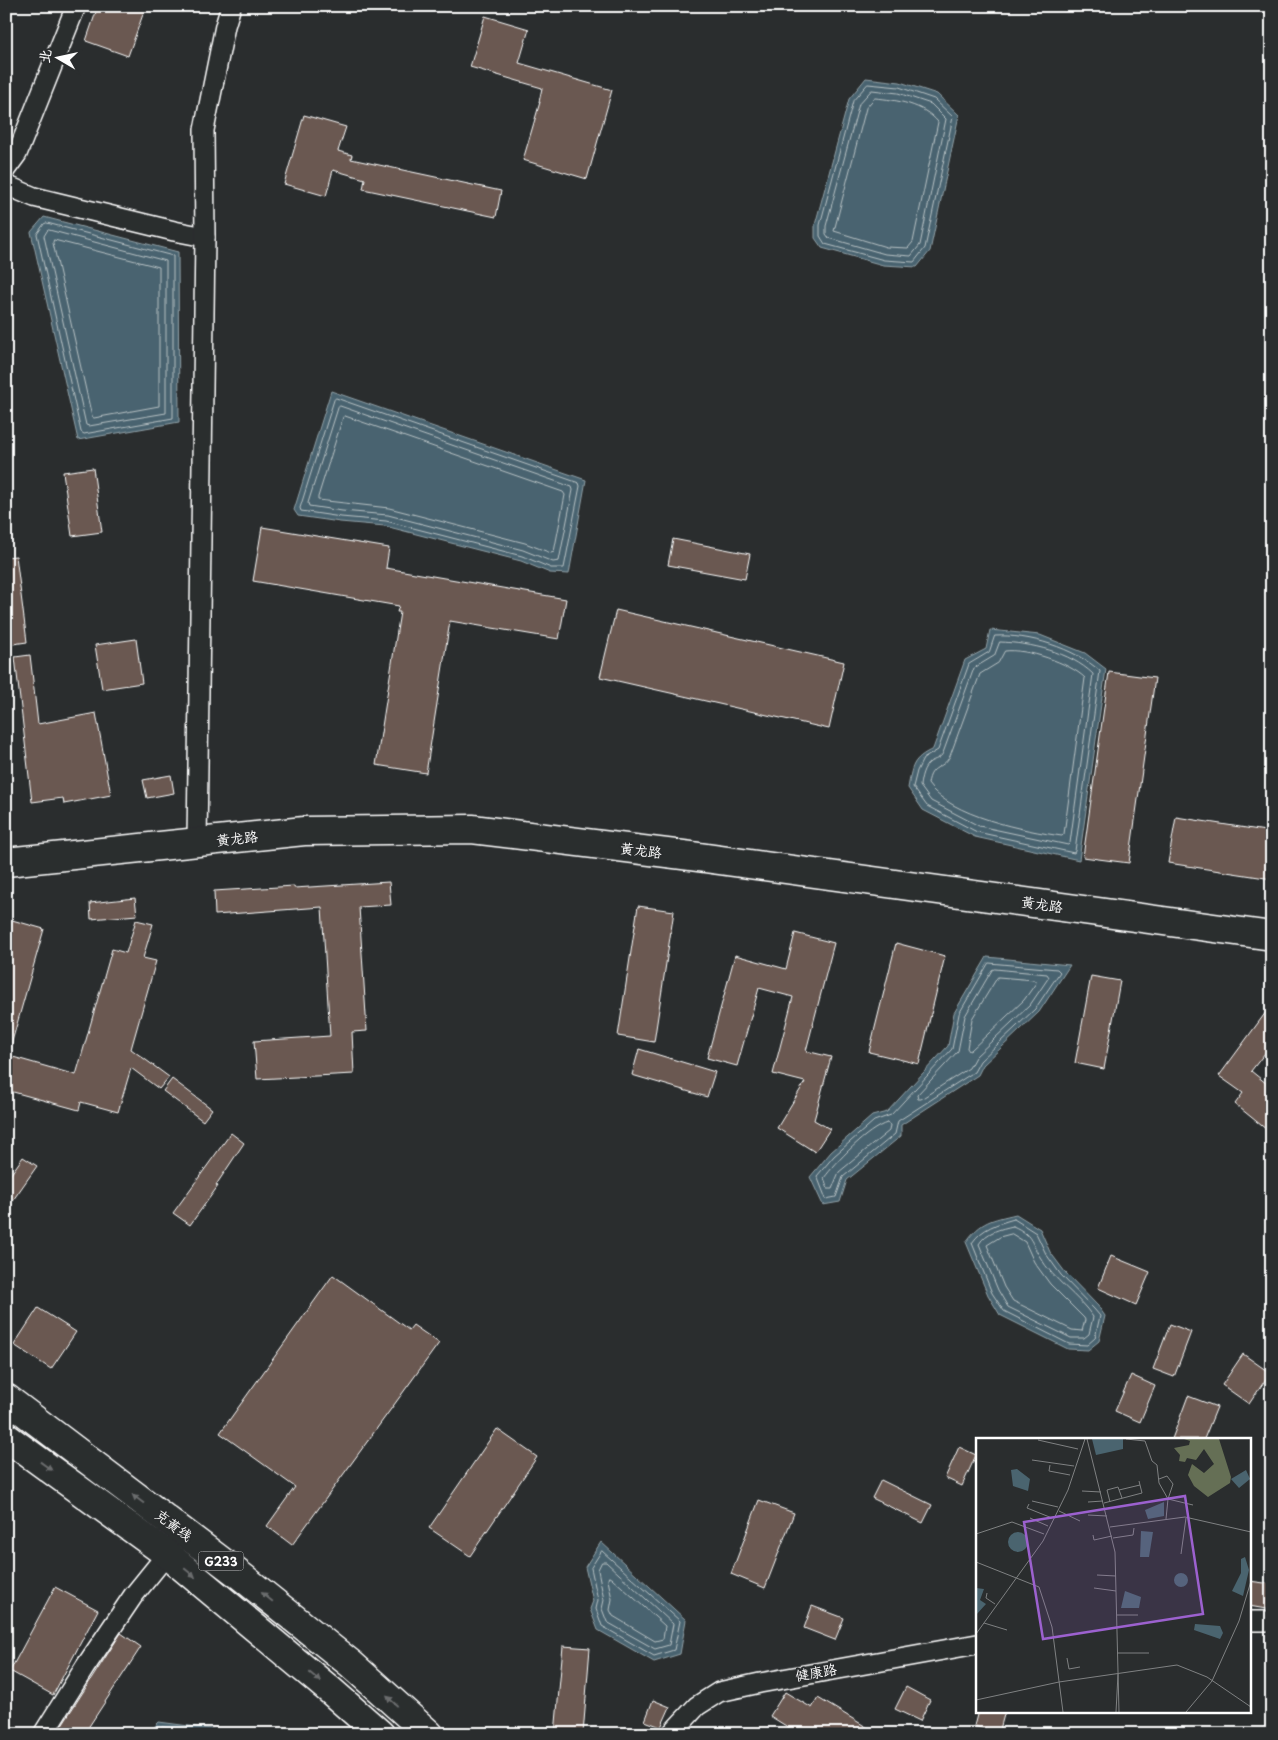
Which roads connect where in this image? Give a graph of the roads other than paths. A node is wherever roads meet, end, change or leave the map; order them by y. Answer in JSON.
{"nodes":[{"id":1,"x":76,"y":6,"type":"edge"},
{"id":2,"x":231,"y":6,"type":"edge"},
{"id":3,"x":6,"y":169,"type":"edge"},
{"id":4,"x":6,"y":185,"type":"edge"},
{"id":5,"x":205,"y":237,"type":"junction"},
{"id":6,"x":197,"y":842,"type":"junction"},
{"id":7,"x":6,"y":862,"type":"edge"},
{"id":8,"x":1272,"y":936,"type":"edge"},
{"id":9,"x":6,"y":1398,"type":"edge"},
{"id":10,"x":6,"y":1437,"type":"edge"},
{"id":11,"x":166,"y":1554,"type":"junction"},
{"id":12,"x":1250,"y":1620,"type":"edge"},
{"id":13,"x":1272,"y":1621,"type":"edge"},
{"id":14,"x":976,"y":1644,"type":"edge"},
{"id":15,"x":43,"y":1734,"type":"edge"},
{"id":16,"x":380,"y":1734,"type":"edge"},
{"id":17,"x":429,"y":1734,"type":"edge"},
{"id":18,"x":671,"y":1734,"type":"edge"}],
"edges":[{"from":1,"to":3,"type":"street"},
{"from":2,"to":5,"type":"street"},
{"from":4,"to":5,"type":"street"},
{"from":5,"to":6,"type":"street"},
{"from":6,"to":7,"type":"main road","name":"黄龙路"},
{"from":6,"to":8,"type":"main road","name":"黄龙路"},
{"from":17,"to":9,"type":"main road","name":"克黄线","number":"G233","one_way":true},
{"from":10,"to":11,"type":"main road","name":"克黄线","number":"G233","one_way":true},
{"from":11,"to":15,"type":"street"},
{"from":11,"to":16,"type":"main road","name":"克黄线","number":"G233","one_way":true},
{"from":12,"to":13,"type":"street"},
{"from":14,"to":18,"type":"street","name":"健康路"}]}
